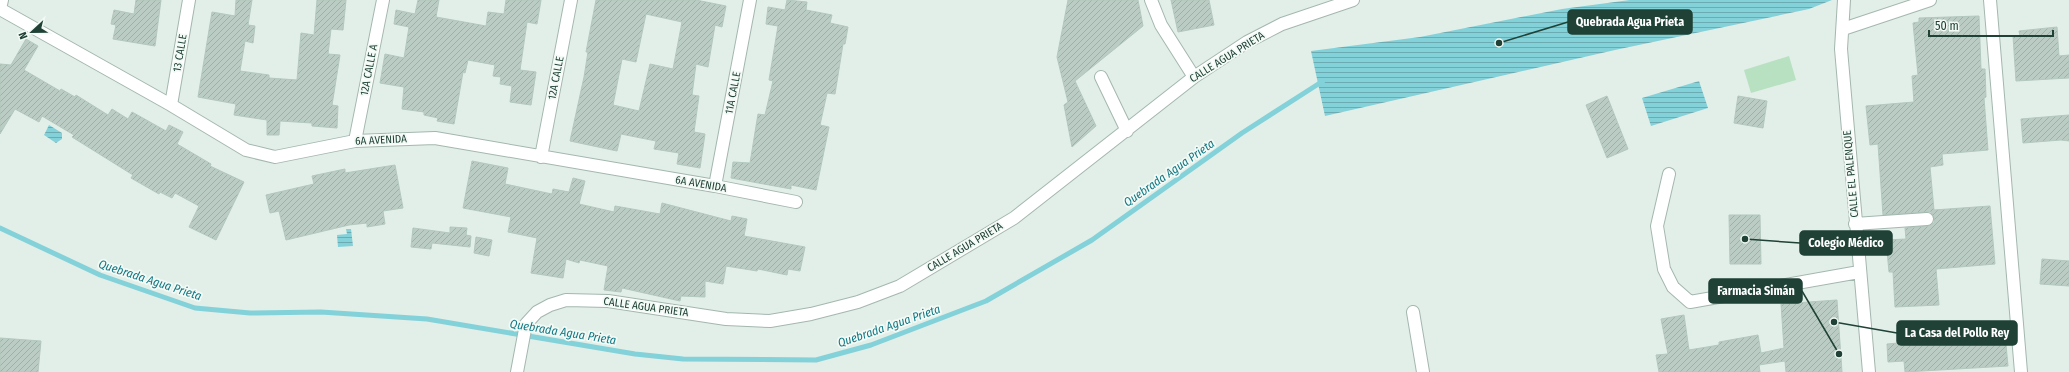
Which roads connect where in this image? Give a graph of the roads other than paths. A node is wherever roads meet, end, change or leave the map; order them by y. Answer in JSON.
{"nodes":[{"id":1,"x":2,"y":0,"type":"edge"},
{"id":2,"x":189,"y":0,"type":"edge"},
{"id":3,"x":383,"y":0,"type":"edge"},
{"id":4,"x":572,"y":0,"type":"edge"},
{"id":5,"x":750,"y":0,"type":"edge"},
{"id":6,"x":1151,"y":0,"type":"edge"},
{"id":7,"x":1353,"y":0,"type":"edge"},
{"id":8,"x":1844,"y":0,"type":"edge"},
{"id":9,"x":1930,"y":0,"type":"edge"},
{"id":10,"x":1990,"y":0,"type":"edge"},
{"id":11,"x":0,"y":9,"type":"edge"},
{"id":12,"x":1843,"y":29,"type":"junction"},
{"id":13,"x":1101,"y":77,"type":"dead end"},
{"id":14,"x":1194,"y":77,"type":"junction"},
{"id":15,"x":171,"y":105,"type":"junction"},
{"id":16,"x":1126,"y":131,"type":"junction"},
{"id":17,"x":355,"y":141,"type":"junction"},
{"id":18,"x":541,"y":157,"type":"junction"},
{"id":19,"x":1669,"y":174,"type":"dead end"},
{"id":20,"x":715,"y":186,"type":"junction"},
{"id":21,"x":796,"y":202,"type":"dead end"},
{"id":22,"x":1927,"y":219,"type":"dead end"},
{"id":23,"x":1855,"y":224,"type":"junction"},
{"id":24,"x":1859,"y":272,"type":"junction"},
{"id":25,"x":1414,"y":312,"type":"dead end"},
{"id":26,"x":518,"y":368,"type":"edge"},
{"id":27,"x":1423,"y":372,"type":"edge"},
{"id":28,"x":1869,"y":372,"type":"edge"},
{"id":29,"x":2021,"y":372,"type":"edge"}],
"edges":[{"from":1,"to":11,"type":"street"},
{"from":2,"to":15,"type":"street","name":"13 CALLE"},
{"from":3,"to":17,"type":"street","name":"12A CALLE A"},
{"from":4,"to":18,"type":"street","name":"12A CALLE"},
{"from":5,"to":20,"type":"street","name":"11A CALLE"},
{"from":6,"to":14,"type":"street"},
{"from":7,"to":14,"type":"street","name":"CALLE AGUA PRIETA"},
{"from":8,"to":12,"type":"street","name":"CALLE EL PALENQUE"},
{"from":9,"to":12,"type":"street"},
{"from":10,"to":29,"type":"street"},
{"from":11,"to":15,"type":"street","name":"6A AVENIDA"},
{"from":12,"to":23,"type":"street","name":"CALLE EL PALENQUE"},
{"from":13,"to":16,"type":"street"},
{"from":14,"to":16,"type":"street","name":"CALLE AGUA PRIETA"},
{"from":15,"to":17,"type":"street","name":"6A AVENIDA"},
{"from":16,"to":26,"type":"street","name":"CALLE AGUA PRIETA"},
{"from":17,"to":18,"type":"street","name":"6A AVENIDA"},
{"from":18,"to":20,"type":"street","name":"6A AVENIDA"},
{"from":19,"to":24,"type":"street"},
{"from":20,"to":21,"type":"street","name":"6A AVENIDA"},
{"from":22,"to":23,"type":"street"},
{"from":23,"to":24,"type":"street","name":"CALLE EL PALENQUE"},
{"from":24,"to":28,"type":"street","name":"CALLE EL PALENQUE"},
{"from":25,"to":27,"type":"street"}]}
